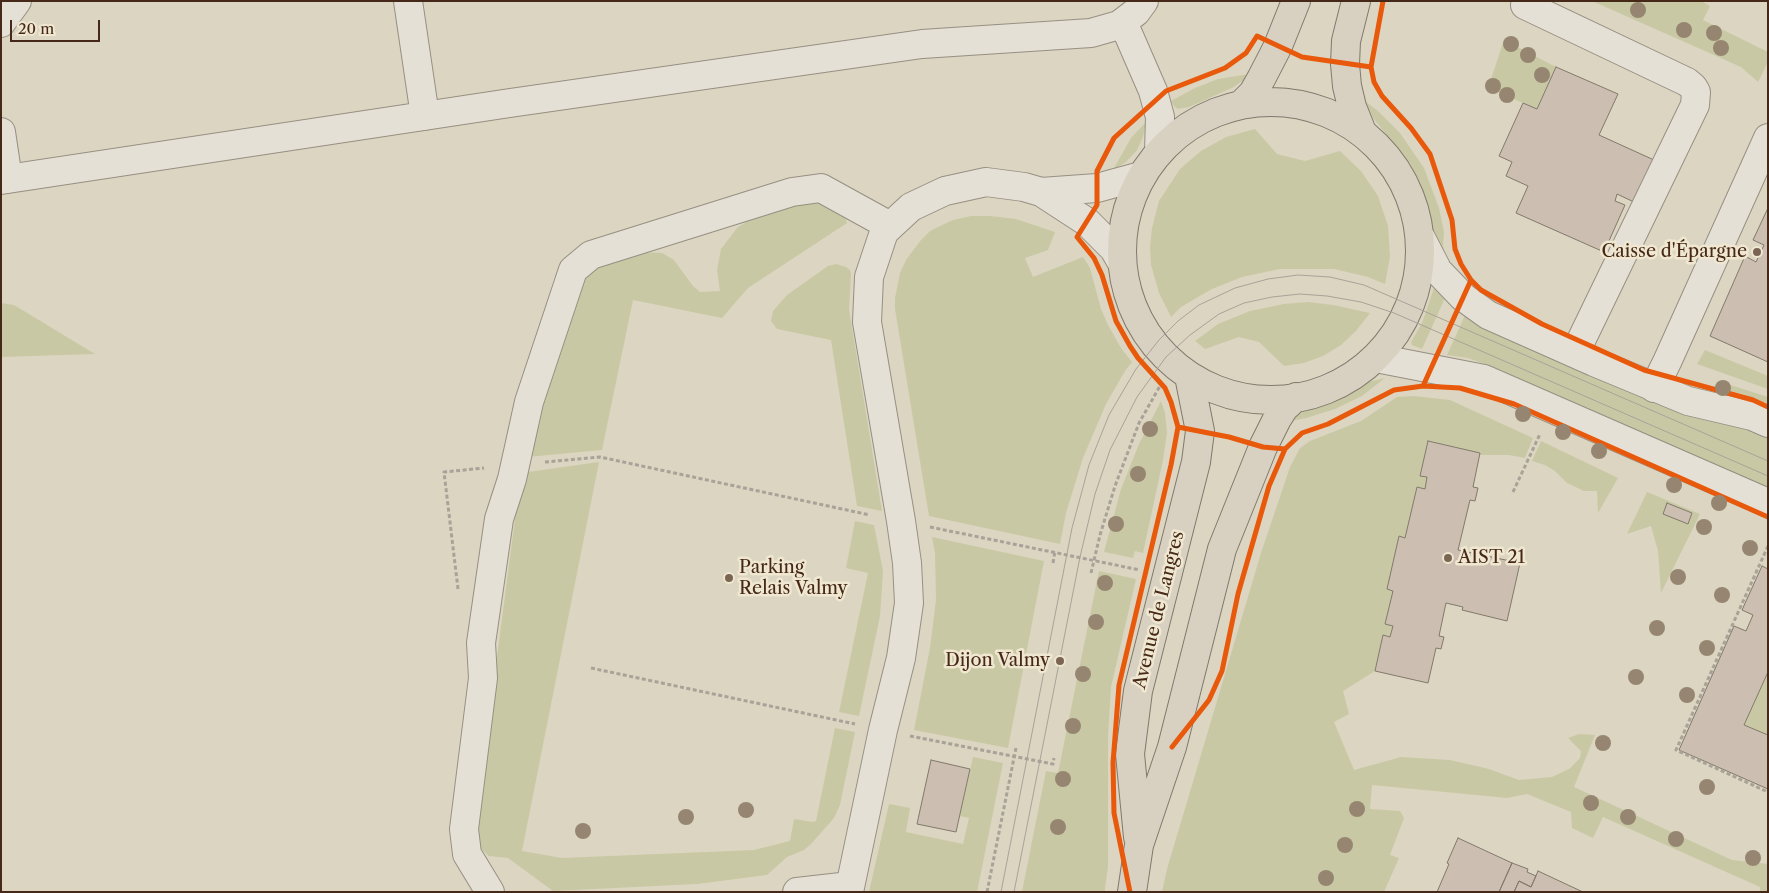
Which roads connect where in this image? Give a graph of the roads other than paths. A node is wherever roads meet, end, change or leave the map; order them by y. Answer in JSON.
{"nodes":[{"id":1,"x":17,"y":1,"type":"edge"},
{"id":2,"x":408,"y":1,"type":"edge"},
{"id":3,"x":1144,"y":1,"type":"edge"},
{"id":4,"x":1296,"y":1,"type":"edge"},
{"id":5,"x":1356,"y":1,"type":"edge"},
{"id":6,"x":1525,"y":5,"type":"dead end"},
{"id":7,"x":1124,"y":22,"type":"junction"},
{"id":8,"x":1,"y":24,"type":"edge"},
{"id":9,"x":1242,"y":104,"type":"junction"},
{"id":10,"x":425,"y":116,"type":"junction"},
{"id":11,"x":1,"y":132,"type":"edge"},
{"id":12,"x":1362,"y":132,"type":"junction"},
{"id":13,"x":1768,"y":138,"type":"edge"},
{"id":14,"x":1159,"y":152,"type":"junction"},
{"id":15,"x":1140,"y":176,"type":"junction"},
{"id":16,"x":5,"y":179,"type":"edge"},
{"id":17,"x":1041,"y":192,"type":"junction"},
{"id":18,"x":890,"y":226,"type":"junction"},
{"id":19,"x":1421,"y":238,"type":"junction"},
{"id":20,"x":1122,"y":263,"type":"junction"},
{"id":21,"x":1575,"y":353,"type":"junction"},
{"id":22,"x":1376,"y":358,"type":"junction"},
{"id":23,"x":1189,"y":376,"type":"junction"},
{"id":24,"x":1654,"y":388,"type":"junction"},
{"id":25,"x":1296,"y":398,"type":"junction"},
{"id":26,"x":1768,"y":423,"type":"edge"},
{"id":27,"x":1768,"y":503,"type":"edge"},
{"id":28,"x":1139,"y":846,"type":"junction"},
{"id":29,"x":850,"y":889,"type":"edge"},
{"id":30,"x":490,"y":892,"type":"edge"},
{"id":31,"x":797,"y":892,"type":"edge"},
{"id":32,"x":1132,"y":892,"type":"edge"}],
"edges":[{"from":1,"to":8,"type":"street"},
{"from":2,"to":10,"type":"street"},
{"from":3,"to":7,"type":"street"},
{"from":4,"to":9,"type":"main road"},
{"from":5,"to":12,"type":"main road"},
{"from":6,"to":21,"type":"street"},
{"from":7,"to":10,"type":"street"},
{"from":7,"to":14,"type":"street"},
{"from":9,"to":12,"type":"main road"},
{"from":9,"to":14,"type":"main road"},
{"from":10,"to":16,"type":"street"},
{"from":11,"to":16,"type":"street"},
{"from":12,"to":19,"type":"main road"},
{"from":13,"to":24,"type":"street"},
{"from":14,"to":15,"type":"main road"},
{"from":15,"to":17,"type":"street"},
{"from":15,"to":20,"type":"main road"},
{"from":17,"to":18,"type":"street"},
{"from":17,"to":20,"type":"street"},
{"from":18,"to":29,"type":"street"},
{"from":18,"to":30,"type":"street"},
{"from":19,"to":21,"type":"street"},
{"from":19,"to":22,"type":"main road"},
{"from":20,"to":23,"type":"main road"},
{"from":21,"to":24,"type":"street"},
{"from":22,"to":25,"type":"main road"},
{"from":22,"to":27,"type":"street"},
{"from":23,"to":25,"type":"main road"},
{"from":23,"to":28,"type":"main road","name":"Avenue de Langres"},
{"from":24,"to":26,"type":"street"},
{"from":25,"to":28,"type":"main road","name":"Avenue de Langres"},
{"from":28,"to":32,"type":"main road","name":"Avenue de Langres"},
{"from":29,"to":31,"type":"street"}]}
